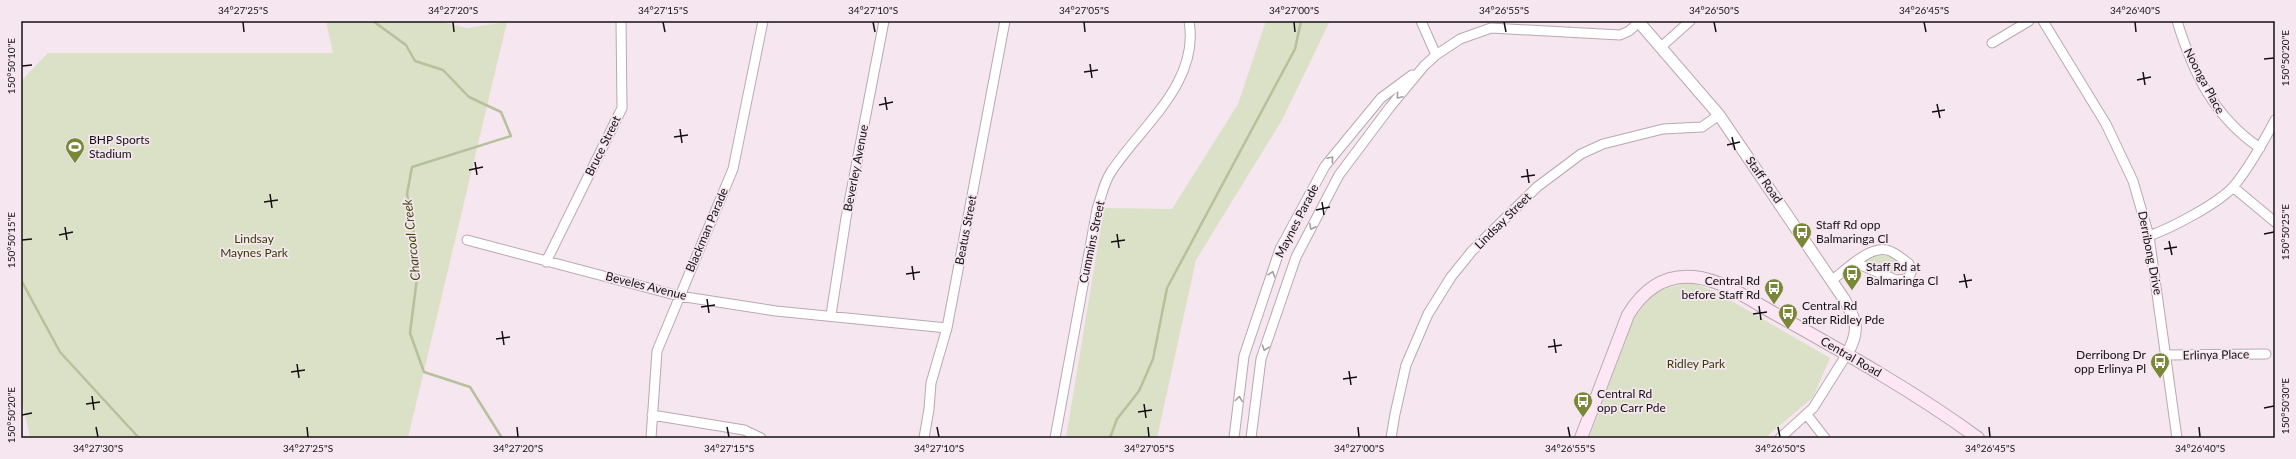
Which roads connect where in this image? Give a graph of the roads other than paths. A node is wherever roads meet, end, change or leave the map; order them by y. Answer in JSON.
{"nodes":[{"id":1,"x":621,"y":21,"type":"edge"},
{"id":2,"x":763,"y":21,"type":"edge"},
{"id":3,"x":884,"y":21,"type":"edge"},
{"id":4,"x":1005,"y":21,"type":"edge"},
{"id":5,"x":1189,"y":21,"type":"edge"},
{"id":6,"x":1421,"y":21,"type":"edge"},
{"id":7,"x":1690,"y":21,"type":"edge"},
{"id":8,"x":2029,"y":21,"type":"edge"},
{"id":9,"x":2043,"y":21,"type":"edge"},
{"id":10,"x":2177,"y":21,"type":"edge"},
{"id":11,"x":1638,"y":22,"type":"edge"},
{"id":12,"x":1992,"y":43,"type":"dead end"},
{"id":13,"x":1661,"y":46,"type":"junction"},
{"id":14,"x":1436,"y":55,"type":"junction"},
{"id":15,"x":1424,"y":66,"type":"junction"},
{"id":16,"x":1720,"y":115,"type":"junction"},
{"id":17,"x":2275,"y":120,"type":"edge"},
{"id":18,"x":2260,"y":148,"type":"junction"},
{"id":19,"x":2233,"y":187,"type":"junction"},
{"id":20,"x":2275,"y":222,"type":"edge"},
{"id":21,"x":2149,"y":236,"type":"junction"},
{"id":22,"x":468,"y":240,"type":"dead end"},
{"id":23,"x":546,"y":262,"type":"junction"},
{"id":24,"x":1856,"y":263,"type":"junction"},
{"id":25,"x":1832,"y":280,"type":"junction"},
{"id":26,"x":679,"y":296,"type":"junction"},
{"id":27,"x":831,"y":315,"type":"junction"},
{"id":28,"x":947,"y":328,"type":"junction"},
{"id":29,"x":1847,"y":354,"type":"junction"},
{"id":30,"x":2266,"y":354,"type":"dead end"},
{"id":31,"x":2166,"y":355,"type":"junction"},
{"id":32,"x":652,"y":415,"type":"junction"},
{"id":33,"x":1807,"y":415,"type":"junction"},
{"id":34,"x":652,"y":438,"type":"edge"},
{"id":35,"x":761,"y":438,"type":"edge"},
{"id":36,"x":924,"y":438,"type":"edge"},
{"id":37,"x":1055,"y":438,"type":"edge"},
{"id":38,"x":1234,"y":438,"type":"edge"},
{"id":39,"x":1251,"y":438,"type":"edge"},
{"id":40,"x":1391,"y":438,"type":"edge"},
{"id":41,"x":1581,"y":438,"type":"edge"},
{"id":42,"x":1780,"y":438,"type":"edge"},
{"id":43,"x":1825,"y":438,"type":"edge"},
{"id":44,"x":1978,"y":438,"type":"edge"},
{"id":45,"x":2177,"y":438,"type":"edge"}],
"edges":[{"from":1,"to":23,"type":"street","name":"Bruce Street"},
{"from":2,"to":26,"type":"street","name":"Blackman Parade"},
{"from":3,"to":27,"type":"street","name":"Beverley Avenue"},
{"from":4,"to":28,"type":"street","name":"Beatus Street"},
{"from":5,"to":37,"type":"street","name":"Cummins Street"},
{"from":6,"to":14,"type":"street"},
{"from":7,"to":13,"type":"street"},
{"from":8,"to":12,"type":"street"},
{"from":9,"to":21,"type":"street","name":"Derribong Drive"},
{"from":10,"to":18,"type":"street","name":"Noonga Place"},
{"from":11,"to":13,"type":"street","name":"Staff Road"},
{"from":11,"to":14,"type":"street","name":"Maynes Parade"},
{"from":13,"to":16,"type":"street","name":"Staff Road"},
{"from":14,"to":15,"type":"street","name":"Maynes Parade"},
{"from":38,"to":15,"type":"street","name":"Maynes Parade","one_way":true},
{"from":15,"to":39,"type":"street","name":"Maynes Parade","one_way":true},
{"from":16,"to":25,"type":"street","name":"Staff Road"},
{"from":16,"to":40,"type":"street","name":"Lindsay Street"},
{"from":17,"to":18,"type":"street"},
{"from":18,"to":19,"type":"street"},
{"from":19,"to":20,"type":"street"},
{"from":19,"to":21,"type":"street"},
{"from":21,"to":31,"type":"street","name":"Derribong Drive"},
{"from":22,"to":23,"type":"street","name":"Beveles Avenue"},
{"from":23,"to":26,"type":"street","name":"Beveles Avenue"},
{"from":24,"to":24,"type":"street"},
{"from":24,"to":25,"type":"street"},
{"from":25,"to":29,"type":"street","name":"Staff Road"},
{"from":26,"to":27,"type":"street","name":"Beveles Avenue"},
{"from":26,"to":32,"type":"street","name":"Blackman Parade"},
{"from":27,"to":28,"type":"street","name":"Beveles Avenue"},
{"from":28,"to":36,"type":"street","name":"Beatus Street"},
{"from":29,"to":33,"type":"street"},
{"from":29,"to":41,"type":"main road","name":"Central Road"},
{"from":29,"to":44,"type":"main road","name":"Central Road"},
{"from":30,"to":31,"type":"street","name":"Erlinya Place"},
{"from":31,"to":45,"type":"street","name":"Derribong Drive"},
{"from":32,"to":34,"type":"street","name":"Blackman Parade"},
{"from":32,"to":35,"type":"street"},
{"from":33,"to":42,"type":"street"},
{"from":33,"to":43,"type":"street"}]}
